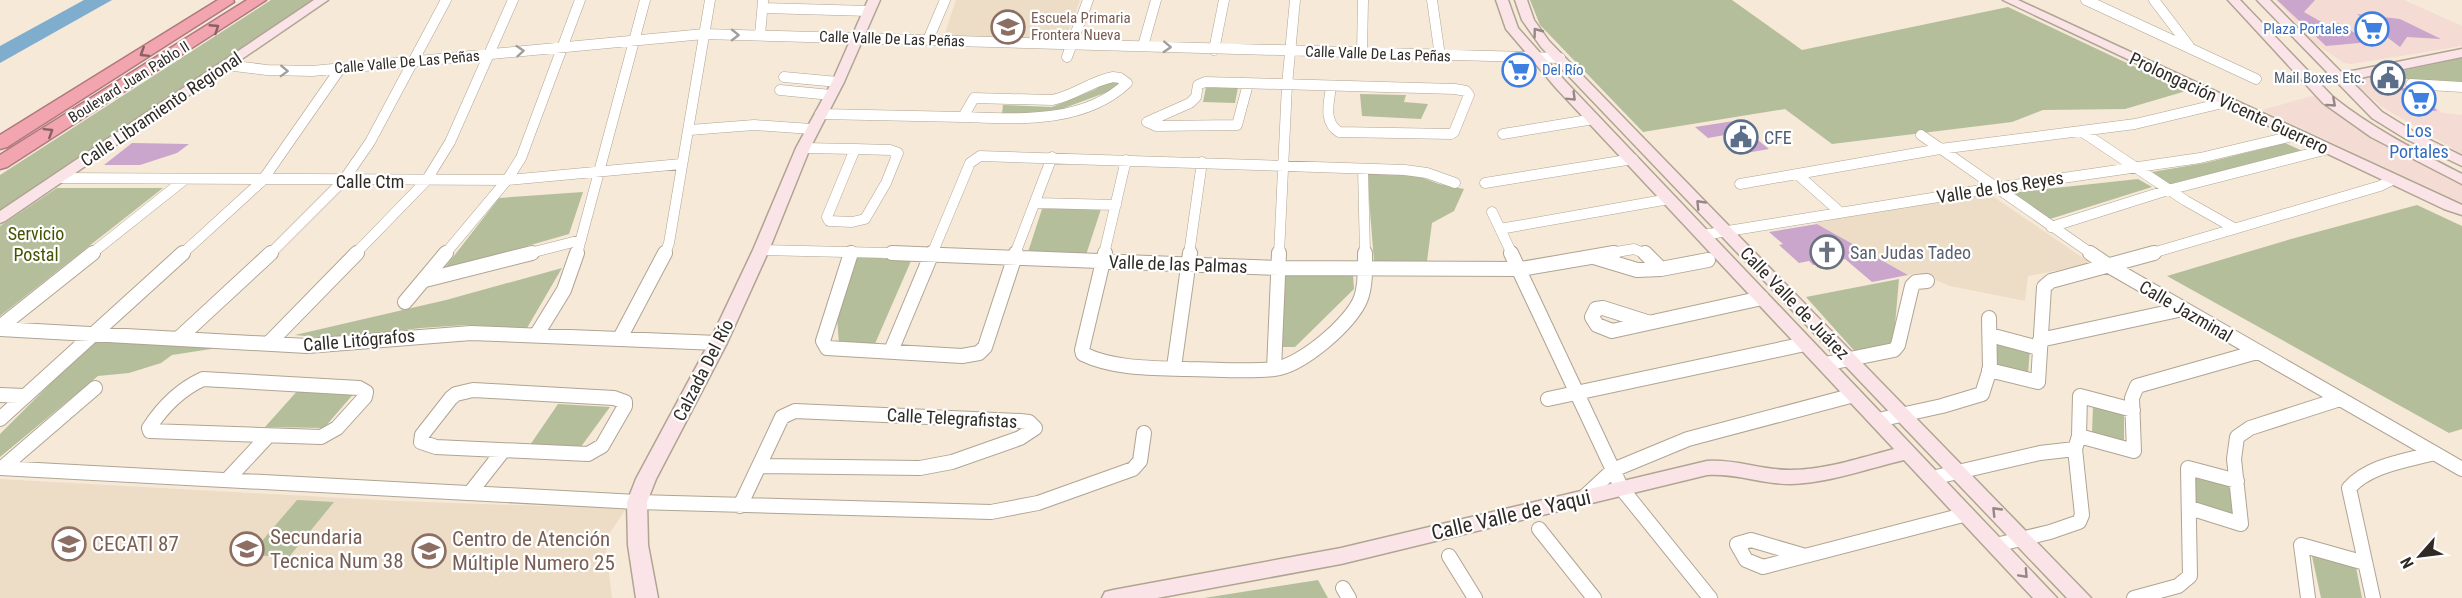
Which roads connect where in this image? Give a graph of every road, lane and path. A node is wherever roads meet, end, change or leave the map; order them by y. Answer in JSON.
{"nodes":[{"id":1,"x":230,"y":0,"type":"edge"},
{"id":2,"x":258,"y":0,"type":"edge"},
{"id":3,"x":322,"y":0,"type":"edge"},
{"id":4,"x":446,"y":0,"type":"edge"},
{"id":5,"x":513,"y":0,"type":"edge"},
{"id":6,"x":580,"y":0,"type":"edge"},
{"id":7,"x":645,"y":0,"type":"edge"},
{"id":8,"x":710,"y":0,"type":"edge"},
{"id":9,"x":945,"y":0,"type":"edge"},
{"id":10,"x":1088,"y":0,"type":"edge"},
{"id":11,"x":1156,"y":0,"type":"edge"},
{"id":12,"x":1224,"y":0,"type":"edge"},
{"id":13,"x":1295,"y":0,"type":"edge"},
{"id":14,"x":1363,"y":0,"type":"edge"},
{"id":15,"x":1432,"y":0,"type":"edge"},
{"id":16,"x":1502,"y":0,"type":"edge"},
{"id":17,"x":1521,"y":0,"type":"edge"},
{"id":18,"x":2009,"y":0,"type":"edge"},
{"id":19,"x":2086,"y":0,"type":"edge"},
{"id":20,"x":2154,"y":0,"type":"edge"},
{"id":21,"x":2234,"y":0,"type":"edge"},
{"id":22,"x":2264,"y":0,"type":"edge"},
{"id":23,"x":763,"y":4,"type":"edge"},
{"id":24,"x":872,"y":6,"type":"edge"},
{"id":25,"x":2262,"y":29,"type":"junction"},
{"id":26,"x":704,"y":34,"type":"junction"},
{"id":27,"x":760,"y":35,"type":"junction"},
{"id":28,"x":857,"y":38,"type":"junction"},
{"id":29,"x":928,"y":40,"type":"junction"},
{"id":30,"x":634,"y":41,"type":"junction"},
{"id":31,"x":1072,"y":44,"type":"junction"},
{"id":32,"x":1143,"y":46,"type":"junction"},
{"id":33,"x":2189,"y":47,"type":"junction"},
{"id":34,"x":561,"y":48,"type":"junction"},
{"id":35,"x":1214,"y":50,"type":"junction"},
{"id":36,"x":1290,"y":51,"type":"junction"},
{"id":37,"x":2462,"y":52,"type":"edge"},
{"id":38,"x":1362,"y":53,"type":"junction"},
{"id":39,"x":489,"y":54,"type":"junction"},
{"id":40,"x":1440,"y":56,"type":"junction"},
{"id":41,"x":1067,"y":57,"type":"dead end"},
{"id":42,"x":1560,"y":58,"type":"junction"},
{"id":43,"x":1537,"y":59,"type":"junction"},
{"id":44,"x":411,"y":62,"type":"junction"},
{"id":45,"x":2325,"y":63,"type":"junction"},
{"id":46,"x":226,"y":65,"type":"junction"},
{"id":47,"x":2382,"y":68,"type":"junction"},
{"id":48,"x":340,"y":69,"type":"junction"},
{"id":49,"x":784,"y":77,"type":"dead end"},
{"id":50,"x":2338,"y":77,"type":"junction"},
{"id":51,"x":2256,"y":79,"type":"dead end"},
{"id":52,"x":1248,"y":84,"type":"junction"},
{"id":53,"x":2411,"y":84,"type":"dead end"},
{"id":54,"x":1287,"y":85,"type":"junction"},
{"id":55,"x":1331,"y":87,"type":"junction"},
{"id":56,"x":2462,"y":87,"type":"edge"},
{"id":57,"x":834,"y":88,"type":"junction"},
{"id":58,"x":780,"y":90,"type":"dead end"},
{"id":59,"x":2227,"y":102,"type":"junction"},
{"id":60,"x":820,"y":114,"type":"junction"},
{"id":61,"x":963,"y":118,"type":"junction"},
{"id":62,"x":1594,"y":119,"type":"junction"},
{"id":63,"x":811,"y":129,"type":"junction"},
{"id":64,"x":690,"y":130,"type":"junction"},
{"id":65,"x":2081,"y":132,"type":"junction"},
{"id":66,"x":1503,"y":134,"type":"dead end"},
{"id":67,"x":1921,"y":135,"type":"dead end"},
{"id":68,"x":2297,"y":135,"type":"junction"},
{"id":69,"x":1636,"y":137,"type":"junction"},
{"id":70,"x":1614,"y":140,"type":"junction"},
{"id":71,"x":0,"y":143,"type":"edge"},
{"id":72,"x":802,"y":148,"type":"junction"},
{"id":73,"x":855,"y":149,"type":"junction"},
{"id":74,"x":1940,"y":149,"type":"junction"},
{"id":75,"x":2328,"y":149,"type":"junction"},
{"id":76,"x":1052,"y":157,"type":"junction"},
{"id":77,"x":1633,"y":159,"type":"junction"},
{"id":78,"x":1126,"y":160,"type":"junction"},
{"id":79,"x":1202,"y":162,"type":"junction"},
{"id":80,"x":2462,"y":162,"type":"edge"},
{"id":81,"x":0,"y":163,"type":"edge"},
{"id":82,"x":681,"y":164,"type":"junction"},
{"id":83,"x":1284,"y":166,"type":"junction"},
{"id":84,"x":2135,"y":168,"type":"junction"},
{"id":85,"x":1363,"y":169,"type":"junction"},
{"id":86,"x":598,"y":172,"type":"junction"},
{"id":87,"x":1797,"y":174,"type":"junction"},
{"id":88,"x":59,"y":178,"type":"junction"},
{"id":89,"x":184,"y":180,"type":"junction"},
{"id":90,"x":507,"y":180,"type":"junction"},
{"id":91,"x":2392,"y":180,"type":"junction"},
{"id":92,"x":2462,"y":180,"type":"edge"},
{"id":93,"x":262,"y":181,"type":"junction"},
{"id":94,"x":343,"y":181,"type":"junction"},
{"id":95,"x":426,"y":181,"type":"junction"},
{"id":96,"x":1455,"y":183,"type":"dead end"},
{"id":97,"x":1485,"y":183,"type":"dead end"},
{"id":98,"x":1740,"y":184,"type":"dead end"},
{"id":99,"x":1994,"y":188,"type":"junction"},
{"id":100,"x":2168,"y":190,"type":"junction"},
{"id":101,"x":1669,"y":199,"type":"junction"},
{"id":102,"x":1036,"y":203,"type":"junction"},
{"id":103,"x":1116,"y":205,"type":"junction"},
{"id":104,"x":2456,"y":208,"type":"edge"},
{"id":105,"x":1492,"y":212,"type":"dead end"},
{"id":106,"x":1840,"y":212,"type":"junction"},
{"id":107,"x":2462,"y":216,"type":"edge"},
{"id":108,"x":0,"y":218,"type":"edge"},
{"id":109,"x":2051,"y":227,"type":"junction"},
{"id":110,"x":2234,"y":228,"type":"junction"},
{"id":111,"x":1500,"y":229,"type":"junction"},
{"id":112,"x":1726,"y":231,"type":"junction"},
{"id":113,"x":1703,"y":235,"type":"junction"},
{"id":114,"x":581,"y":240,"type":"junction"},
{"id":115,"x":761,"y":250,"type":"junction"},
{"id":116,"x":852,"y":251,"type":"junction"},
{"id":117,"x":931,"y":254,"type":"junction"},
{"id":118,"x":1594,"y":257,"type":"junction"},
{"id":119,"x":1014,"y":258,"type":"junction"},
{"id":120,"x":1104,"y":261,"type":"junction"},
{"id":121,"x":1708,"y":261,"type":"dead end"},
{"id":122,"x":1188,"y":264,"type":"junction"},
{"id":123,"x":2109,"y":266,"type":"junction"},
{"id":124,"x":1760,"y":267,"type":"junction"},
{"id":125,"x":1278,"y":268,"type":"junction"},
{"id":126,"x":1364,"y":268,"type":"junction"},
{"id":127,"x":1661,"y":268,"type":"junction"},
{"id":128,"x":1521,"y":269,"type":"junction"},
{"id":129,"x":1735,"y":269,"type":"junction"},
{"id":130,"x":424,"y":280,"type":"junction"},
{"id":131,"x":1927,"y":281,"type":"dead end"},
{"id":132,"x":1762,"y":298,"type":"junction"},
{"id":133,"x":405,"y":302,"type":"dead end"},
{"id":134,"x":1798,"y":306,"type":"junction"},
{"id":135,"x":2183,"y":309,"type":"junction"},
{"id":136,"x":1774,"y":310,"type":"junction"},
{"id":137,"x":1989,"y":318,"type":"dead end"},
{"id":138,"x":1647,"y":322,"type":"dead end"},
{"id":139,"x":0,"y":328,"type":"edge"},
{"id":140,"x":92,"y":334,"type":"junction"},
{"id":141,"x":537,"y":334,"type":"junction"},
{"id":142,"x":1990,"y":335,"type":"junction"},
{"id":143,"x":620,"y":338,"type":"junction"},
{"id":144,"x":178,"y":339,"type":"junction"},
{"id":145,"x":718,"y":343,"type":"junction"},
{"id":146,"x":268,"y":344,"type":"junction"},
{"id":147,"x":1805,"y":344,"type":"junction"},
{"id":148,"x":2040,"y":344,"type":"junction"},
{"id":149,"x":891,"y":351,"type":"junction"},
{"id":150,"x":2258,"y":352,"type":"junction"},
{"id":151,"x":1850,"y":360,"type":"junction"},
{"id":152,"x":1825,"y":364,"type":"junction"},
{"id":153,"x":1174,"y":367,"type":"junction"},
{"id":154,"x":1274,"y":369,"type":"junction"},
{"id":155,"x":1989,"y":370,"type":"junction"},
{"id":156,"x":95,"y":388,"type":"dead end"},
{"id":157,"x":1577,"y":394,"type":"junction"},
{"id":158,"x":0,"y":395,"type":"edge"},
{"id":159,"x":1854,"y":395,"type":"junction"},
{"id":160,"x":24,"y":396,"type":"junction"},
{"id":161,"x":1548,"y":399,"type":"dead end"},
{"id":162,"x":2340,"y":399,"type":"junction"},
{"id":163,"x":2133,"y":410,"type":"junction"},
{"id":164,"x":1903,"y":415,"type":"junction"},
{"id":165,"x":0,"y":419,"type":"edge"},
{"id":166,"x":1878,"y":420,"type":"junction"},
{"id":167,"x":1144,"y":433,"type":"dead end"},
{"id":168,"x":268,"y":436,"type":"junction"},
{"id":169,"x":2077,"y":443,"type":"junction"},
{"id":170,"x":503,"y":451,"type":"junction"},
{"id":171,"x":1908,"y":452,"type":"junction"},
{"id":172,"x":2433,"y":453,"type":"junction"},
{"id":173,"x":760,"y":465,"type":"junction"},
{"id":174,"x":1,"y":468,"type":"edge"},
{"id":175,"x":2462,"y":469,"type":"edge"},
{"id":176,"x":1959,"y":473,"type":"junction"},
{"id":177,"x":1932,"y":478,"type":"junction"},
{"id":178,"x":227,"y":480,"type":"junction"},
{"id":179,"x":1617,"y":480,"type":"junction"},
{"id":180,"x":2237,"y":481,"type":"junction"},
{"id":181,"x":470,"y":493,"type":"junction"},
{"id":182,"x":637,"y":502,"type":"junction"},
{"id":183,"x":740,"y":506,"type":"junction"},
{"id":184,"x":2190,"y":508,"type":"junction"},
{"id":185,"x":1967,"y":514,"type":"junction"},
{"id":186,"x":1539,"y":529,"type":"dead end"},
{"id":187,"x":2023,"y":538,"type":"junction"},
{"id":188,"x":1996,"y":545,"type":"junction"},
{"id":189,"x":1802,"y":555,"type":"dead end"},
{"id":190,"x":1449,"y":556,"type":"dead end"},
{"id":191,"x":2366,"y":563,"type":"junction"},
{"id":192,"x":647,"y":598,"type":"edge"},
{"id":193,"x":1113,"y":598,"type":"edge"},
{"id":194,"x":1475,"y":598,"type":"edge"},
{"id":195,"x":1594,"y":598,"type":"edge"},
{"id":196,"x":1710,"y":598,"type":"edge"},
{"id":197,"x":2046,"y":598,"type":"edge"},
{"id":198,"x":2080,"y":598,"type":"edge"},
{"id":199,"x":2134,"y":598,"type":"edge"},
{"id":200,"x":2307,"y":598,"type":"edge"},
{"id":201,"x":2373,"y":598,"type":"edge"}],
"edges":[{"from":1,"to":71,"type":"highway","name":"Boulevard Juan Pablo II","one_way":true},
{"from":81,"to":2,"type":"highway","name":"Boulevard Juan Pablo II","one_way":true},
{"from":3,"to":46,"type":"street","name":"Calle Libramiento Regional"},
{"from":4,"to":44,"type":"street"},
{"from":5,"to":39,"type":"street"},
{"from":6,"to":34,"type":"street"},
{"from":7,"to":30,"type":"street"},
{"from":8,"to":26,"type":"street"},
{"from":9,"to":29,"type":"street"},
{"from":10,"to":31,"type":"street"},
{"from":11,"to":32,"type":"street"},
{"from":12,"to":35,"type":"street"},
{"from":13,"to":36,"type":"street"},
{"from":14,"to":38,"type":"street"},
{"from":15,"to":40,"type":"street"},
{"from":16,"to":43,"type":"street","name":"Calle Valle de Juárez"},
{"from":42,"to":17,"type":"street","name":"Calle Valle de Juárez","one_way":true},
{"from":18,"to":59,"type":"street","name":"Prolongación Vicente Guerrero"},
{"from":19,"to":33,"type":"street"},
{"from":20,"to":33,"type":"street"},
{"from":21,"to":25,"type":"street"},
{"from":22,"to":45,"type":"street"},
{"from":23,"to":24,"type":"street"},
{"from":23,"to":27,"type":"street"},
{"from":24,"to":28,"type":"street","name":"Calzada Del Río"},
{"from":25,"to":50,"type":"street"},
{"from":25,"to":92,"type":"street","one_way":true},
{"from":26,"to":27,"type":"street","name":"Calle Valle De Las Peñas","one_way":true},
{"from":26,"to":30,"type":"street","name":"Calle Valle De Las Peñas"},
{"from":26,"to":64,"type":"street"},
{"from":27,"to":28,"type":"street","name":"Calle Valle De Las Peñas"},
{"from":28,"to":29,"type":"street","name":"Calle Valle De Las Peñas"},
{"from":28,"to":57,"type":"street","name":"Calzada Del Río"},
{"from":29,"to":31,"type":"street","name":"Calle Valle De Las Peñas"},
{"from":30,"to":34,"type":"street","name":"Calle Valle De Las Peñas"},
{"from":30,"to":86,"type":"street"},
{"from":31,"to":32,"type":"street","name":"Calle Valle De Las Peñas"},
{"from":31,"to":41,"type":"street"},
{"from":32,"to":35,"type":"street","name":"Calle Valle De Las Peñas","one_way":true},
{"from":33,"to":51,"type":"street"},
{"from":39,"to":34,"type":"street","name":"Calle Valle De Las Peñas","one_way":true},
{"from":34,"to":90,"type":"street"},
{"from":35,"to":36,"type":"street","name":"Calle Valle De Las Peñas"},
{"from":36,"to":38,"type":"street","name":"Calle Valle De Las Peñas"},
{"from":36,"to":54,"type":"street"},
{"from":37,"to":47,"type":"street"},
{"from":38,"to":40,"type":"street","name":"Calle Valle De Las Peñas"},
{"from":39,"to":44,"type":"street","name":"Calle Valle De Las Peñas"},
{"from":39,"to":95,"type":"street"},
{"from":40,"to":43,"type":"street","name":"Calle Valle De Las Peñas"},
{"from":42,"to":43,"type":"street","name":"Calle Valle De Las Peñas"},
{"from":42,"to":69,"type":"street","name":"Calle Valle de Juárez"},
{"from":43,"to":62,"type":"street","name":"Calle Valle de Juárez","one_way":true},
{"from":44,"to":48,"type":"street","name":"Calle Valle De Las Peñas"},
{"from":44,"to":94,"type":"street"},
{"from":45,"to":47,"type":"street"},
{"from":45,"to":50,"type":"street"},
{"from":46,"to":48,"type":"street","name":"Calle Valle De Las Peñas","one_way":true},
{"from":46,"to":88,"type":"street","name":"Calle Libramiento Regional"},
{"from":47,"to":50,"type":"street"},
{"from":48,"to":93,"type":"street"},
{"from":49,"to":57,"type":"street"},
{"from":50,"to":80,"type":"street"},
{"from":52,"to":52,"type":"street"},
{"from":52,"to":54,"type":"street"},
{"from":53,"to":56,"type":"street"},
{"from":54,"to":55,"type":"street"},
{"from":54,"to":83,"type":"street"},
{"from":55,"to":55,"type":"street"},
{"from":57,"to":58,"type":"street"},
{"from":57,"to":60,"type":"street","name":"Calzada Del Río"},
{"from":59,"to":65,"type":"street"},
{"from":59,"to":68,"type":"street","name":"Prolongación Vicente Guerrero"},
{"from":60,"to":61,"type":"street"},
{"from":60,"to":63,"type":"street","name":"Calzada Del Río"},
{"from":61,"to":61,"type":"street"},
{"from":62,"to":66,"type":"street"},
{"from":62,"to":70,"type":"street","name":"Calle Valle de Juárez"},
{"from":63,"to":64,"type":"street"},
{"from":63,"to":72,"type":"street","name":"Calzada Del Río"},
{"from":64,"to":82,"type":"street"},
{"from":65,"to":74,"type":"street"},
{"from":65,"to":84,"type":"street"},
{"from":67,"to":74,"type":"street","name":"Calle Jazminal"},
{"from":68,"to":75,"type":"street","name":"Prolongación Vicente Guerrero"},
{"from":68,"to":84,"type":"street","name":"Valle de los Reyes"},
{"from":69,"to":70,"type":"street"},
{"from":112,"to":69,"type":"street","name":"Calle Valle de Juárez","one_way":true},
{"from":70,"to":77,"type":"street","name":"Calle Valle de Juárez"},
{"from":72,"to":73,"type":"street"},
{"from":72,"to":115,"type":"street","name":"Calzada Del Río"},
{"from":73,"to":73,"type":"street"},
{"from":74,"to":87,"type":"street"},
{"from":74,"to":99,"type":"street","name":"Calle Jazminal"},
{"from":75,"to":91,"type":"street","name":"Prolongación Vicente Guerrero"},
{"from":75,"to":100,"type":"street"},
{"from":76,"to":78,"type":"street"},
{"from":76,"to":102,"type":"street"},
{"from":76,"to":117,"type":"street"},
{"from":77,"to":97,"type":"street"},
{"from":77,"to":101,"type":"street","name":"Calle Valle de Juárez"},
{"from":78,"to":79,"type":"street"},
{"from":78,"to":103,"type":"street"},
{"from":79,"to":83,"type":"street"},
{"from":79,"to":122,"type":"street"},
{"from":82,"to":86,"type":"street","name":"Calle Ctm"},
{"from":82,"to":143,"type":"street"},
{"from":83,"to":85,"type":"street"},
{"from":83,"to":125,"type":"street"},
{"from":84,"to":99,"type":"street","name":"Valle de los Reyes"},
{"from":84,"to":100,"type":"street"},
{"from":85,"to":96,"type":"street"},
{"from":85,"to":126,"type":"street"},
{"from":86,"to":90,"type":"street","name":"Calle Ctm"},
{"from":86,"to":114,"type":"street"},
{"from":87,"to":98,"type":"street"},
{"from":87,"to":106,"type":"street"},
{"from":88,"to":89,"type":"street","name":"Calle Ctm"},
{"from":88,"to":108,"type":"street","name":"Calle Libramiento Regional"},
{"from":89,"to":93,"type":"street","name":"Calle Ctm"},
{"from":89,"to":139,"type":"street"},
{"from":90,"to":95,"type":"street","name":"Calle Ctm"},
{"from":90,"to":130,"type":"street"},
{"from":91,"to":104,"type":"street","name":"Prolongación Vicente Guerrero"},
{"from":91,"to":110,"type":"street"},
{"from":93,"to":94,"type":"street","name":"Calle Ctm"},
{"from":93,"to":140,"type":"street"},
{"from":94,"to":95,"type":"street","name":"Calle Ctm"},
{"from":94,"to":144,"type":"street"},
{"from":95,"to":146,"type":"street"},
{"from":99,"to":106,"type":"street","name":"Valle de los Reyes"},
{"from":99,"to":109,"type":"street","name":"Calle Jazminal"},
{"from":100,"to":109,"type":"street"},
{"from":100,"to":110,"type":"street"},
{"from":101,"to":111,"type":"street"},
{"from":101,"to":113,"type":"street","name":"Calle Valle de Juárez"},
{"from":102,"to":103,"type":"street"},
{"from":102,"to":119,"type":"street"},
{"from":103,"to":120,"type":"street"},
{"from":104,"to":107,"type":"street","name":"Prolongación Vicente Guerrero"},
{"from":105,"to":111,"type":"street"},
{"from":106,"to":112,"type":"street","name":"Valle de los Reyes"},
{"from":109,"to":123,"type":"street","name":"Calle Jazminal"},
{"from":110,"to":123,"type":"street"},
{"from":111,"to":128,"type":"street"},
{"from":112,"to":113,"type":"street","name":"Valle de los Reyes"},
{"from":112,"to":124,"type":"street","name":"Calle Valle de Juárez"},
{"from":113,"to":129,"type":"street","name":"Calle Valle de Juárez"},
{"from":114,"to":130,"type":"street"},
{"from":114,"to":141,"type":"street"},
{"from":115,"to":116,"type":"street","name":"Valle de las Palmas"},
{"from":115,"to":145,"type":"street","name":"Calzada Del Río"},
{"from":116,"to":117,"type":"street","name":"Valle de las Palmas"},
{"from":116,"to":149,"type":"street"},
{"from":117,"to":119,"type":"street","name":"Valle de las Palmas"},
{"from":117,"to":149,"type":"street"},
{"from":118,"to":127,"type":"street","name":"Valle de las Palmas"},
{"from":118,"to":127,"type":"street","name":"Valle de las Palmas"},
{"from":118,"to":128,"type":"street","name":"Valle de las Palmas"},
{"from":119,"to":120,"type":"street","name":"Valle de las Palmas"},
{"from":119,"to":149,"type":"street"},
{"from":120,"to":122,"type":"street","name":"Valle de las Palmas"},
{"from":120,"to":153,"type":"street"},
{"from":121,"to":127,"type":"street","name":"Valle de las Palmas"},
{"from":122,"to":125,"type":"street","name":"Valle de las Palmas"},
{"from":122,"to":153,"type":"street"},
{"from":123,"to":135,"type":"street","name":"Calle Jazminal"},
{"from":123,"to":148,"type":"street"},
{"from":124,"to":129,"type":"street"},
{"from":124,"to":134,"type":"street","name":"Calle Valle de Juárez"},
{"from":125,"to":126,"type":"street","name":"Valle de las Palmas"},
{"from":125,"to":154,"type":"street"},
{"from":126,"to":128,"type":"street","name":"Valle de las Palmas"},
{"from":126,"to":154,"type":"street"},
{"from":128,"to":157,"type":"street"},
{"from":129,"to":132,"type":"street","name":"Calle Valle de Juárez"},
{"from":130,"to":133,"type":"street"},
{"from":131,"to":151,"type":"street"},
{"from":132,"to":136,"type":"street","name":"Calle Valle de Juárez"},
{"from":132,"to":138,"type":"street"},
{"from":134,"to":136,"type":"street"},
{"from":134,"to":151,"type":"street","name":"Calle Valle de Juárez"},
{"from":135,"to":148,"type":"street"},
{"from":135,"to":150,"type":"street","name":"Calle Jazminal"},
{"from":136,"to":147,"type":"street","name":"Calle Valle de Juárez"},
{"from":137,"to":142,"type":"street"},
{"from":139,"to":140,"type":"street","name":"Calle Litógrafos"},
{"from":140,"to":144,"type":"street","name":"Calle Litógrafos"},
{"from":140,"to":160,"type":"street"},
{"from":141,"to":143,"type":"street","name":"Calle Litógrafos"},
{"from":141,"to":146,"type":"street","name":"Calle Litógrafos"},
{"from":142,"to":148,"type":"street"},
{"from":142,"to":155,"type":"street"},
{"from":143,"to":145,"type":"street","name":"Calle Litógrafos"},
{"from":144,"to":146,"type":"street","name":"Calle Litógrafos"},
{"from":145,"to":182,"type":"street","name":"Calzada Del Río"},
{"from":147,"to":152,"type":"street","name":"Calle Valle de Juárez"},
{"from":147,"to":157,"type":"street"},
{"from":148,"to":155,"type":"street"},
{"from":150,"to":162,"type":"street","name":"Calle Jazminal"},
{"from":150,"to":163,"type":"street"},
{"from":151,"to":152,"type":"street"},
{"from":151,"to":164,"type":"street","name":"Calle Valle de Juárez"},
{"from":152,"to":159,"type":"street","name":"Calle Valle de Juárez"},
{"from":153,"to":154,"type":"street"},
{"from":155,"to":164,"type":"street"},
{"from":156,"to":174,"type":"street"},
{"from":157,"to":161,"type":"street"},
{"from":157,"to":179,"type":"street"},
{"from":158,"to":160,"type":"street"},
{"from":159,"to":166,"type":"street","name":"Calle Valle de Juárez"},
{"from":159,"to":179,"type":"street"},
{"from":160,"to":165,"type":"street"},
{"from":162,"to":172,"type":"street","name":"Calle Jazminal"},
{"from":162,"to":180,"type":"street"},
{"from":163,"to":169,"type":"street"},
{"from":163,"to":169,"type":"street"},
{"from":164,"to":166,"type":"street"},
{"from":164,"to":176,"type":"street","name":"Calle Valle de Juárez"},
{"from":166,"to":171,"type":"street","name":"Calle Valle de Juárez"},
{"from":167,"to":183,"type":"street"},
{"from":168,"to":168,"type":"street"},
{"from":168,"to":178,"type":"street"},
{"from":169,"to":176,"type":"street"},
{"from":169,"to":187,"type":"street"},
{"from":170,"to":170,"type":"street"},
{"from":170,"to":181,"type":"street"},
{"from":171,"to":177,"type":"street","name":"Calle Valle de Juárez"},
{"from":171,"to":179,"type":"street","name":"Calle Valle de Yaqui"},
{"from":172,"to":175,"type":"street","name":"Calle Jazminal"},
{"from":172,"to":191,"type":"street"},
{"from":173,"to":173,"type":"street","name":"Calle Telegrafistas"},
{"from":173,"to":183,"type":"street","name":"Calle Telegrafistas"},
{"from":174,"to":178,"type":"street"},
{"from":176,"to":177,"type":"street"},
{"from":187,"to":176,"type":"street","name":"Calle Valle de Juárez","one_way":true},
{"from":177,"to":185,"type":"street","name":"Calle Valle de Juárez"},
{"from":178,"to":181,"type":"street"},
{"from":179,"to":193,"type":"street","name":"Calle Valle de Yaqui"},
{"from":179,"to":196,"type":"street"},
{"from":180,"to":184,"type":"street"},
{"from":180,"to":184,"type":"street"},
{"from":181,"to":182,"type":"street"},
{"from":182,"to":183,"type":"street"},
{"from":182,"to":192,"type":"street","name":"Calzada Del Río"},
{"from":184,"to":199,"type":"street"},
{"from":185,"to":188,"type":"street","name":"Calle Valle de Juárez"},
{"from":185,"to":189,"type":"street"},
{"from":186,"to":195,"type":"street"},
{"from":187,"to":188,"type":"street"},
{"from":187,"to":198,"type":"street","name":"Calle Valle de Juárez"},
{"from":188,"to":197,"type":"street","name":"Calle Valle de Juárez","one_way":true},
{"from":190,"to":194,"type":"street"},
{"from":191,"to":200,"type":"street"},
{"from":191,"to":201,"type":"street"}]}
